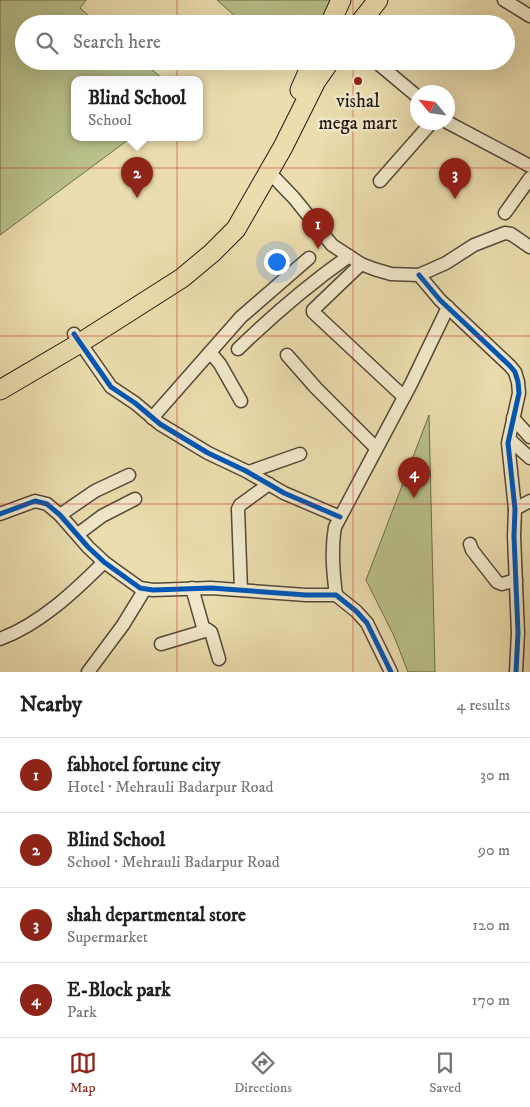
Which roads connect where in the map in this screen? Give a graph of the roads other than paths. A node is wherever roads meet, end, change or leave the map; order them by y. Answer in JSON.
{"nodes":[{"id":1,"x":342,"y":0,"type":"edge"},
{"id":2,"x":378,"y":0,"type":"edge"},
{"id":3,"x":504,"y":0,"type":"edge"},
{"id":4,"x":334,"y":15,"type":"edge"},
{"id":5,"x":366,"y":15,"type":"edge"},
{"id":6,"x":530,"y":16,"type":"edge"},
{"id":7,"x":309,"y":70,"type":"edge"},
{"id":8,"x":324,"y":70,"type":"edge"},
{"id":9,"x":386,"y":70,"type":"edge"},
{"id":10,"x":410,"y":90,"type":"edge"},
{"id":11,"x":455,"y":126,"type":"edge"},
{"id":12,"x":425,"y":130,"type":"edge"},
{"id":13,"x":530,"y":166,"type":"edge"},
{"id":14,"x":269,"y":172,"type":"junction"},
{"id":15,"x":530,"y":178,"type":"edge"},
{"id":16,"x":380,"y":181,"type":"dead end"},
{"id":17,"x":505,"y":213,"type":"dead end"},
{"id":18,"x":530,"y":247,"type":"edge"},
{"id":19,"x":349,"y":256,"type":"junction"},
{"id":20,"x":309,"y":258,"type":"dead end"},
{"id":21,"x":361,"y":264,"type":"junction"},
{"id":22,"x":419,"y":275,"type":"junction"},
{"id":23,"x":448,"y":307,"type":"junction"},
{"id":24,"x":77,"y":338,"type":"junction"},
{"id":25,"x":238,"y":349,"type":"dead end"},
{"id":26,"x":210,"y":352,"type":"junction"},
{"id":27,"x":287,"y":355,"type":"dead end"},
{"id":28,"x":0,"y":379,"type":"edge"},
{"id":29,"x":0,"y":390,"type":"edge"},
{"id":30,"x":404,"y":397,"type":"junction"},
{"id":31,"x":241,"y":401,"type":"dead end"},
{"id":32,"x":152,"y":418,"type":"junction"},
{"id":33,"x":513,"y":418,"type":"junction"},
{"id":34,"x":530,"y":438,"type":"edge"},
{"id":35,"x":509,"y":439,"type":"junction"},
{"id":36,"x":376,"y":448,"type":"junction"},
{"id":37,"x":300,"y":454,"type":"dead end"},
{"id":38,"x":525,"y":454,"type":"edge"},
{"id":39,"x":249,"y":472,"type":"junction"},
{"id":40,"x":130,"y":475,"type":"dead end"},
{"id":41,"x":269,"y":484,"type":"junction"},
{"id":42,"x":135,"y":500,"type":"dead end"},
{"id":43,"x":530,"y":500,"type":"edge"},
{"id":44,"x":515,"y":509,"type":"junction"},
{"id":45,"x":0,"y":514,"type":"edge"},
{"id":46,"x":60,"y":515,"type":"junction"},
{"id":47,"x":340,"y":517,"type":"junction"},
{"id":48,"x":78,"y":534,"type":"junction"},
{"id":49,"x":470,"y":544,"type":"dead end"},
{"id":50,"x":104,"y":562,"type":"junction"},
{"id":51,"x":516,"y":580,"type":"junction"},
{"id":52,"x":192,"y":588,"type":"junction"},
{"id":53,"x":145,"y":590,"type":"junction"},
{"id":54,"x":241,"y":590,"type":"junction"},
{"id":55,"x":336,"y":595,"type":"junction"},
{"id":56,"x":208,"y":630,"type":"junction"},
{"id":57,"x":0,"y":639,"type":"edge"},
{"id":58,"x":161,"y":644,"type":"dead end"},
{"id":59,"x":219,"y":659,"type":"dead end"},
{"id":60,"x":88,"y":672,"type":"edge"},
{"id":61,"x":391,"y":672,"type":"edge"},
{"id":62,"x":516,"y":672,"type":"edge"}],
"edges":[{"from":1,"to":4,"type":"main road"},
{"from":2,"to":5,"type":"main road"},
{"from":3,"to":6,"type":"street"},
{"from":7,"to":24,"type":"main road"},
{"from":8,"to":14,"type":"main road"},
{"from":9,"to":10,"type":"street"},
{"from":11,"to":13,"type":"street"},
{"from":12,"to":16,"type":"street"},
{"from":14,"to":19,"type":"street"},
{"from":14,"to":24,"type":"main road"},
{"from":15,"to":17,"type":"street"},
{"from":18,"to":22,"type":"street"},
{"from":19,"to":21,"type":"street"},
{"from":19,"to":25,"type":"street"},
{"from":20,"to":26,"type":"street"},
{"from":21,"to":22,"type":"street"},
{"from":21,"to":30,"type":"street"},
{"from":22,"to":23,"type":"street"},
{"from":23,"to":30,"type":"street"},
{"from":23,"to":33,"type":"street"},
{"from":24,"to":28,"type":"main road"},
{"from":24,"to":29,"type":"main road"},
{"from":24,"to":32,"type":"street"},
{"from":26,"to":31,"type":"street"},
{"from":26,"to":32,"type":"street"},
{"from":27,"to":36,"type":"street"},
{"from":30,"to":36,"type":"street"},
{"from":32,"to":39,"type":"street"},
{"from":33,"to":34,"type":"street"},
{"from":33,"to":35,"type":"street"},
{"from":34,"to":38,"type":"street"},
{"from":35,"to":38,"type":"street"},
{"from":35,"to":44,"type":"street"},
{"from":36,"to":47,"type":"street"},
{"from":37,"to":39,"type":"street"},
{"from":39,"to":41,"type":"street"},
{"from":40,"to":46,"type":"street"},
{"from":41,"to":47,"type":"street"},
{"from":41,"to":54,"type":"street"},
{"from":42,"to":48,"type":"street"},
{"from":43,"to":44,"type":"street"},
{"from":44,"to":51,"type":"street"},
{"from":45,"to":46,"type":"street"},
{"from":46,"to":48,"type":"street"},
{"from":47,"to":55,"type":"street"},
{"from":48,"to":50,"type":"street"},
{"from":49,"to":51,"type":"street"},
{"from":50,"to":53,"type":"street"},
{"from":50,"to":57,"type":"street"},
{"from":51,"to":62,"type":"street"},
{"from":52,"to":53,"type":"street"},
{"from":52,"to":54,"type":"street"},
{"from":52,"to":56,"type":"street"},
{"from":53,"to":60,"type":"street"},
{"from":54,"to":55,"type":"street"},
{"from":55,"to":61,"type":"street"},
{"from":56,"to":58,"type":"street"},
{"from":56,"to":59,"type":"street"}]}
